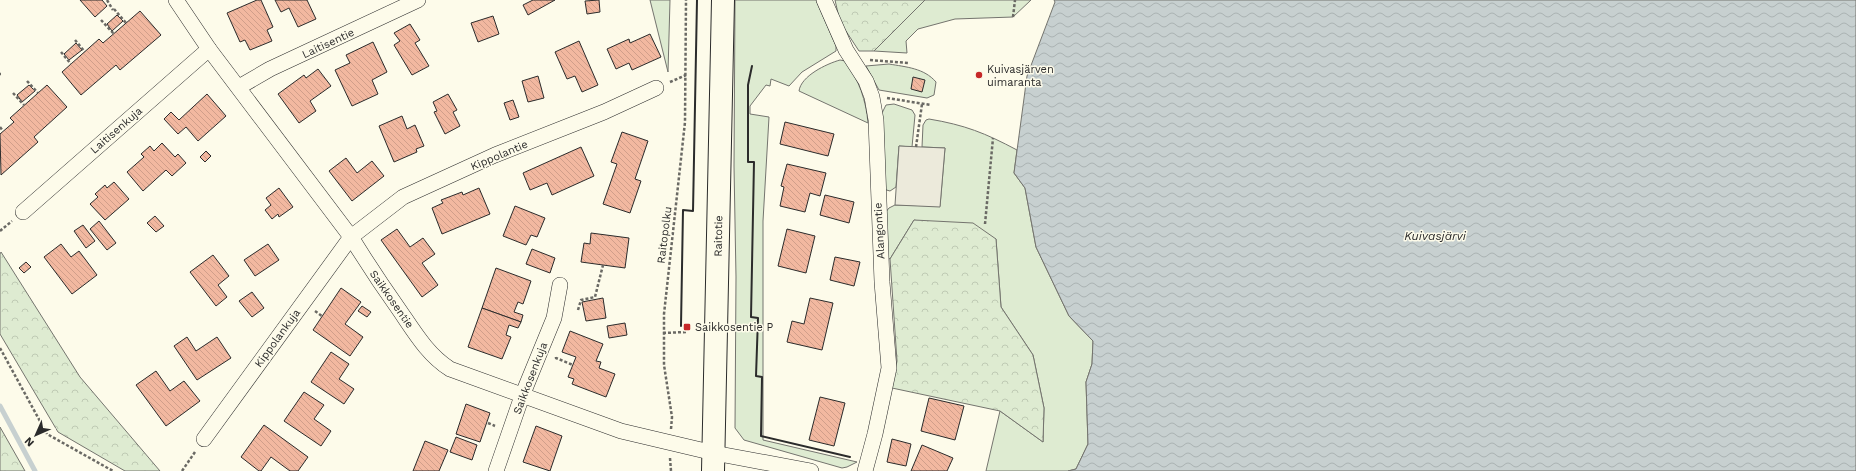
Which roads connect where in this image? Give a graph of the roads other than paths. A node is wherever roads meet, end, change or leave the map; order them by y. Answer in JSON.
{"nodes":[{"id":1,"x":176,"y":0,"type":"edge"},
{"id":2,"x":418,"y":0,"type":"edge"},
{"id":3,"x":722,"y":0,"type":"edge"},
{"id":4,"x":824,"y":0,"type":"edge"},
{"id":5,"x":209,"y":49,"type":"junction"},
{"id":6,"x":239,"y":87,"type":"junction"},
{"id":7,"x":656,"y":88,"type":"dead end"},
{"id":8,"x":24,"y":212,"type":"dead end"},
{"id":9,"x":351,"y":237,"type":"junction"},
{"id":10,"x":560,"y":285,"type":"dead end"},
{"id":11,"x":522,"y":396,"type":"junction"},
{"id":12,"x":204,"y":439,"type":"road end"},
{"id":13,"x":713,"y":462,"type":"edge"},
{"id":14,"x":496,"y":471,"type":"edge"},
{"id":15,"x":811,"y":471,"type":"edge"},
{"id":16,"x":865,"y":471,"type":"edge"}],
"edges":[{"from":1,"to":5,"type":"street","name":"Saikkosentie"},
{"from":2,"to":6,"type":"street","name":"Laitisentie"},
{"from":3,"to":13,"type":"main road","name":"Raitotie"},
{"from":4,"to":16,"type":"street","name":"Alangontie"},
{"from":5,"to":6,"type":"street","name":"Saikkosentie"},
{"from":5,"to":8,"type":"street","name":"Laitisenkuja"},
{"from":6,"to":9,"type":"street","name":"Saikkosentie"},
{"from":7,"to":9,"type":"street","name":"Kippolantie"},
{"from":9,"to":11,"type":"street","name":"Saikkosentie"},
{"from":9,"to":12,"type":"street","name":"Kippolankuja"},
{"from":10,"to":11,"type":"street","name":"Saikkosenkuja"},
{"from":11,"to":13,"type":"street","name":"Saikkosentie"},
{"from":11,"to":14,"type":"street","name":"Saikkosenkuja"},
{"from":13,"to":15,"type":"street"}]}
